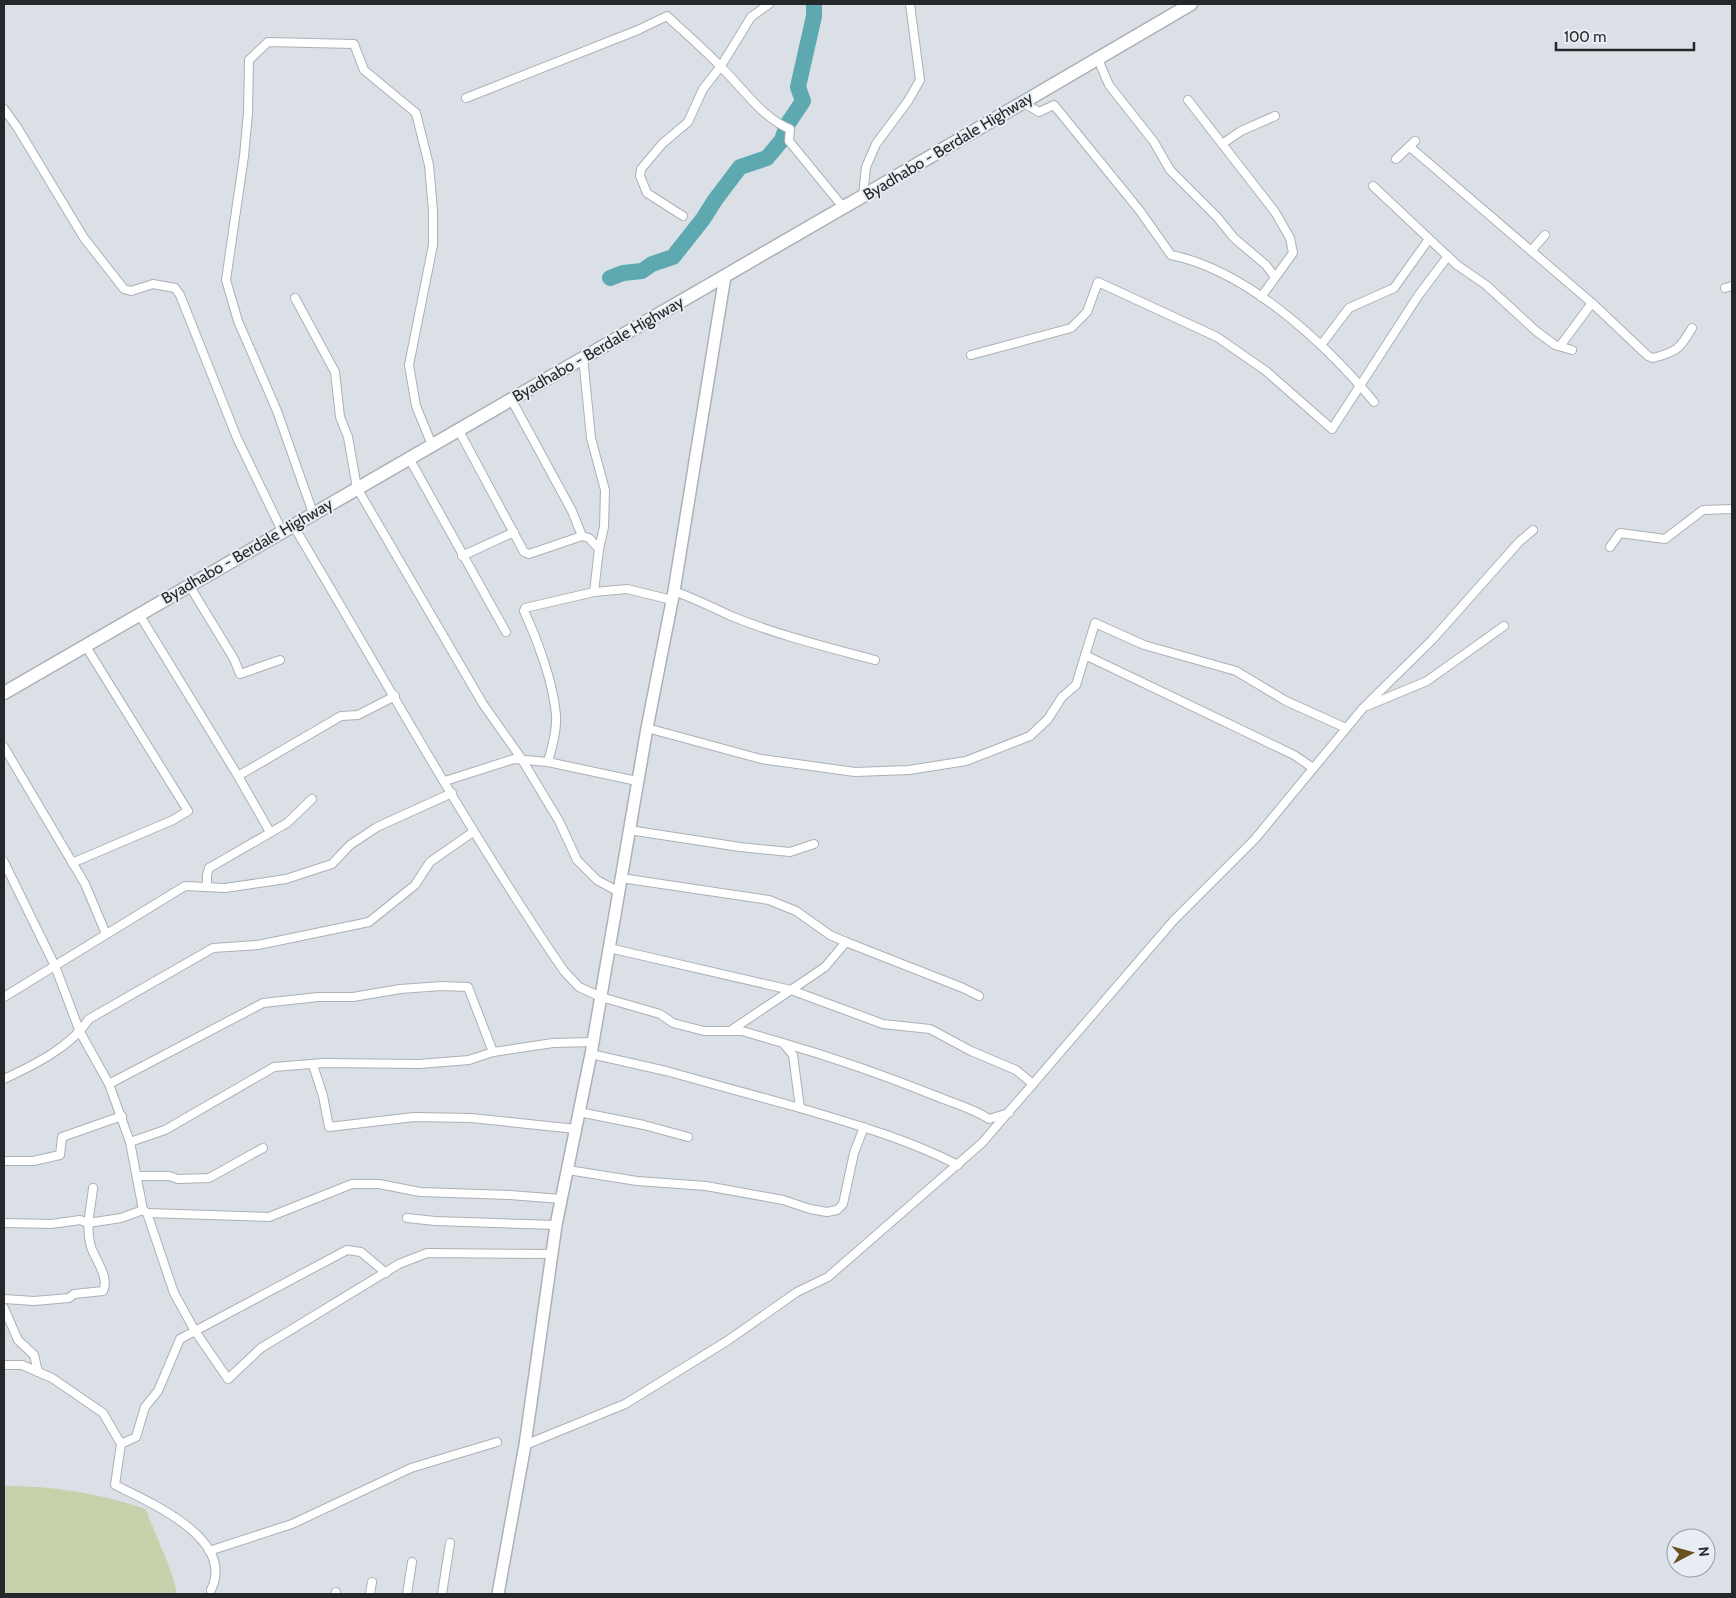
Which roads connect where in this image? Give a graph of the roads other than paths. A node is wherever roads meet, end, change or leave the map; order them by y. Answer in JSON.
{"nodes":[{"id":1,"x":769,"y":4,"type":"edge"},
{"id":2,"x":910,"y":4,"type":"edge"},
{"id":3,"x":1191,"y":4,"type":"edge"},
{"id":4,"x":1097,"y":57,"type":"junction"},
{"id":5,"x":721,"y":66,"type":"junction"},
{"id":6,"x":466,"y":98,"type":"dead end"},
{"id":7,"x":1188,"y":100,"type":"dead end"},
{"id":8,"x":1022,"y":102,"type":"junction"},
{"id":9,"x":4,"y":109,"type":"edge"},
{"id":10,"x":1275,"y":116,"type":"dead end"},
{"id":11,"x":1222,"y":144,"type":"junction"},
{"id":12,"x":1396,"y":159,"type":"dead end"},
{"id":13,"x":1373,"y":186,"type":"dead end"},
{"id":14,"x":863,"y":196,"type":"junction"},
{"id":15,"x":844,"y":207,"type":"junction"},
{"id":16,"x":683,"y":216,"type":"dead end"},
{"id":17,"x":1545,"y":236,"type":"dead end"},
{"id":18,"x":1428,"y":239,"type":"junction"},
{"id":19,"x":1531,"y":251,"type":"junction"},
{"id":20,"x":1448,"y":256,"type":"junction"},
{"id":21,"x":725,"y":276,"type":"junction"},
{"id":22,"x":1274,"y":276,"type":"junction"},
{"id":23,"x":1261,"y":297,"type":"junction"},
{"id":24,"x":295,"y":298,"type":"dead end"},
{"id":25,"x":1592,"y":303,"type":"junction"},
{"id":26,"x":1692,"y":328,"type":"dead end"},
{"id":27,"x":1321,"y":345,"type":"junction"},
{"id":28,"x":1560,"y":346,"type":"junction"},
{"id":29,"x":1572,"y":350,"type":"dead end"},
{"id":30,"x":971,"y":355,"type":"dead end"},
{"id":31,"x":583,"y":358,"type":"junction"},
{"id":32,"x":1360,"y":385,"type":"junction"},
{"id":33,"x":511,"y":399,"type":"junction"},
{"id":34,"x":1374,"y":402,"type":"dead end"},
{"id":35,"x":458,"y":430,"type":"junction"},
{"id":36,"x":432,"y":445,"type":"junction"},
{"id":37,"x":409,"y":458,"type":"junction"},
{"id":38,"x":357,"y":488,"type":"junction"},
{"id":39,"x":1732,"y":509,"type":"edge"},
{"id":40,"x":313,"y":513,"type":"junction"},
{"id":41,"x":288,"y":528,"type":"junction"},
{"id":42,"x":1533,"y":530,"type":"dead end"},
{"id":43,"x":514,"y":532,"type":"junction"},
{"id":44,"x":582,"y":536,"type":"junction"},
{"id":45,"x":1610,"y":547,"type":"dead end"},
{"id":46,"x":599,"y":548,"type":"junction"},
{"id":47,"x":462,"y":556,"type":"junction"},
{"id":48,"x":189,"y":585,"type":"junction"},
{"id":49,"x":594,"y":592,"type":"junction"},
{"id":50,"x":673,"y":596,"type":"junction"},
{"id":51,"x":140,"y":614,"type":"junction"},
{"id":52,"x":1504,"y":626,"type":"dead end"},
{"id":53,"x":506,"y":632,"type":"dead end"},
{"id":54,"x":85,"y":645,"type":"junction"},
{"id":55,"x":1085,"y":655,"type":"junction"},
{"id":56,"x":280,"y":660,"type":"dead end"},
{"id":57,"x":875,"y":660,"type":"dead end"},
{"id":58,"x":4,"y":693,"type":"edge"},
{"id":59,"x":395,"y":696,"type":"junction"},
{"id":60,"x":1363,"y":708,"type":"junction"},
{"id":61,"x":647,"y":728,"type":"junction"},
{"id":62,"x":1346,"y":728,"type":"junction"},
{"id":63,"x":4,"y":747,"type":"edge"},
{"id":64,"x":521,"y":758,"type":"junction"},
{"id":65,"x":548,"y":762,"type":"junction"},
{"id":66,"x":1313,"y":768,"type":"junction"},
{"id":67,"x":238,"y":776,"type":"junction"},
{"id":68,"x":445,"y":780,"type":"junction"},
{"id":69,"x":637,"y":781,"type":"junction"},
{"id":70,"x":452,"y":792,"type":"junction"},
{"id":71,"x":312,"y":799,"type":"dead end"},
{"id":72,"x":629,"y":830,"type":"junction"},
{"id":73,"x":270,"y":832,"type":"junction"},
{"id":74,"x":473,"y":832,"type":"junction"},
{"id":75,"x":814,"y":844,"type":"dead end"},
{"id":76,"x":4,"y":862,"type":"edge"},
{"id":77,"x":72,"y":863,"type":"junction"},
{"id":78,"x":621,"y":878,"type":"junction"},
{"id":79,"x":207,"y":887,"type":"junction"},
{"id":80,"x":619,"y":892,"type":"junction"},
{"id":81,"x":106,"y":934,"type":"junction"},
{"id":82,"x":846,"y":942,"type":"junction"},
{"id":83,"x":609,"y":948,"type":"junction"},
{"id":84,"x":55,"y":966,"type":"junction"},
{"id":85,"x":791,"y":990,"type":"junction"},
{"id":86,"x":979,"y":996,"type":"dead end"},
{"id":87,"x":4,"y":997,"type":"edge"},
{"id":88,"x":601,"y":997,"type":"junction"},
{"id":89,"x":730,"y":1031,"type":"junction"},
{"id":90,"x":80,"y":1032,"type":"junction"},
{"id":91,"x":593,"y":1042,"type":"junction"},
{"id":92,"x":783,"y":1043,"type":"junction"},
{"id":93,"x":493,"y":1052,"type":"junction"},
{"id":94,"x":591,"y":1054,"type":"junction"},
{"id":95,"x":313,"y":1066,"type":"junction"},
{"id":96,"x":4,"y":1079,"type":"edge"},
{"id":97,"x":110,"y":1084,"type":"junction"},
{"id":98,"x":1033,"y":1084,"type":"junction"},
{"id":99,"x":800,"y":1108,"type":"junction"},
{"id":100,"x":579,"y":1112,"type":"junction"},
{"id":101,"x":1009,"y":1113,"type":"junction"},
{"id":102,"x":122,"y":1116,"type":"junction"},
{"id":103,"x":864,"y":1127,"type":"junction"},
{"id":104,"x":576,"y":1129,"type":"junction"},
{"id":105,"x":688,"y":1138,"type":"dead end"},
{"id":106,"x":130,"y":1142,"type":"junction"},
{"id":107,"x":263,"y":1148,"type":"dead end"},
{"id":108,"x":4,"y":1161,"type":"edge"},
{"id":109,"x":958,"y":1165,"type":"junction"},
{"id":110,"x":568,"y":1170,"type":"junction"},
{"id":111,"x":137,"y":1176,"type":"junction"},
{"id":112,"x":94,"y":1188,"type":"dead end"},
{"id":113,"x":561,"y":1199,"type":"junction"},
{"id":114,"x":145,"y":1211,"type":"junction"},
{"id":115,"x":406,"y":1218,"type":"dead end"},
{"id":116,"x":4,"y":1223,"type":"edge"},
{"id":117,"x":88,"y":1224,"type":"junction"},
{"id":118,"x":556,"y":1225,"type":"junction"},
{"id":119,"x":552,"y":1254,"type":"junction"},
{"id":120,"x":386,"y":1273,"type":"junction"},
{"id":121,"x":4,"y":1299,"type":"edge"},
{"id":122,"x":4,"y":1308,"type":"edge"},
{"id":123,"x":195,"y":1331,"type":"junction"},
{"id":124,"x":4,"y":1365,"type":"edge"},
{"id":125,"x":38,"y":1372,"type":"junction"},
{"id":126,"x":496,"y":1442,"type":"dead end"},
{"id":127,"x":122,"y":1444,"type":"junction"},
{"id":128,"x":525,"y":1445,"type":"junction"},
{"id":129,"x":450,"y":1542,"type":"dead end"},
{"id":130,"x":210,"y":1551,"type":"junction"},
{"id":131,"x":412,"y":1562,"type":"dead end"},
{"id":132,"x":372,"y":1582,"type":"dead end"},
{"id":133,"x":211,"y":1590,"type":"dead end"},
{"id":134,"x":370,"y":1594,"type":"edge"},
{"id":135,"x":407,"y":1594,"type":"edge"},
{"id":136,"x":442,"y":1594,"type":"edge"},
{"id":137,"x":498,"y":1594,"type":"edge"}],
"edges":[{"from":1,"to":5,"type":"street"},
{"from":2,"to":14,"type":"street"},
{"from":3,"to":4,"type":"main road","name":"Byadhabo - Berdale Highway"},
{"from":4,"to":8,"type":"main road","name":"Byadhabo - Berdale Highway"},
{"from":4,"to":22,"type":"street"},
{"from":5,"to":6,"type":"street"},
{"from":5,"to":15,"type":"street"},
{"from":5,"to":16,"type":"street"},
{"from":7,"to":11,"type":"street"},
{"from":8,"to":14,"type":"main road","name":"Byadhabo - Berdale Highway"},
{"from":8,"to":23,"type":"street"},
{"from":9,"to":41,"type":"street"},
{"from":10,"to":11,"type":"street"},
{"from":11,"to":22,"type":"street"},
{"from":12,"to":19,"type":"street"},
{"from":13,"to":18,"type":"street"},
{"from":14,"to":15,"type":"main road","name":"Byadhabo - Berdale Highway"},
{"from":15,"to":21,"type":"main road","name":"Byadhabo - Berdale Highway"},
{"from":17,"to":19,"type":"street"},
{"from":18,"to":20,"type":"street"},
{"from":18,"to":27,"type":"street"},
{"from":19,"to":25,"type":"street"},
{"from":20,"to":28,"type":"street"},
{"from":20,"to":32,"type":"street"},
{"from":21,"to":31,"type":"main road","name":"Byadhabo - Berdale Highway"},
{"from":21,"to":50,"type":"street"},
{"from":22,"to":23,"type":"street"},
{"from":23,"to":27,"type":"street"},
{"from":24,"to":38,"type":"street"},
{"from":25,"to":26,"type":"street"},
{"from":25,"to":28,"type":"street"},
{"from":27,"to":32,"type":"street"},
{"from":28,"to":29,"type":"street"},
{"from":30,"to":32,"type":"street"},
{"from":31,"to":33,"type":"main road","name":"Byadhabo - Berdale Highway"},
{"from":31,"to":46,"type":"street"},
{"from":32,"to":34,"type":"street"},
{"from":33,"to":35,"type":"main road","name":"Byadhabo - Berdale Highway"},
{"from":33,"to":44,"type":"street"},
{"from":35,"to":36,"type":"main road","name":"Byadhabo - Berdale Highway"},
{"from":35,"to":43,"type":"street"},
{"from":36,"to":37,"type":"main road","name":"Byadhabo - Berdale Highway"},
{"from":36,"to":40,"type":"street"},
{"from":37,"to":38,"type":"main road","name":"Byadhabo - Berdale Highway"},
{"from":37,"to":47,"type":"street"},
{"from":38,"to":40,"type":"main road","name":"Byadhabo - Berdale Highway"},
{"from":38,"to":64,"type":"street"},
{"from":39,"to":45,"type":"street"},
{"from":40,"to":41,"type":"main road","name":"Byadhabo - Berdale Highway"},
{"from":41,"to":48,"type":"main road","name":"Byadhabo - Berdale Highway"},
{"from":41,"to":59,"type":"street"},
{"from":42,"to":60,"type":"street"},
{"from":43,"to":44,"type":"street"},
{"from":43,"to":47,"type":"street"},
{"from":44,"to":46,"type":"street"},
{"from":46,"to":49,"type":"street"},
{"from":47,"to":53,"type":"street"},
{"from":48,"to":51,"type":"main road","name":"Byadhabo - Berdale Highway"},
{"from":48,"to":56,"type":"street"},
{"from":49,"to":50,"type":"street"},
{"from":49,"to":65,"type":"street"},
{"from":50,"to":57,"type":"street"},
{"from":50,"to":61,"type":"street"},
{"from":51,"to":54,"type":"main road","name":"Byadhabo - Berdale Highway"},
{"from":51,"to":67,"type":"street"},
{"from":52,"to":60,"type":"street"},
{"from":54,"to":58,"type":"main road","name":"Byadhabo - Berdale Highway"},
{"from":54,"to":77,"type":"street"},
{"from":55,"to":61,"type":"street"},
{"from":55,"to":62,"type":"street"},
{"from":55,"to":66,"type":"street"},
{"from":59,"to":67,"type":"street"},
{"from":59,"to":68,"type":"street"},
{"from":60,"to":62,"type":"street"},
{"from":61,"to":69,"type":"street"},
{"from":62,"to":66,"type":"street"},
{"from":63,"to":77,"type":"street"},
{"from":64,"to":65,"type":"street"},
{"from":64,"to":68,"type":"street"},
{"from":64,"to":80,"type":"street"},
{"from":65,"to":69,"type":"street"},
{"from":66,"to":98,"type":"street"},
{"from":67,"to":73,"type":"street"},
{"from":68,"to":70,"type":"street"},
{"from":69,"to":72,"type":"street"},
{"from":70,"to":74,"type":"street"},
{"from":70,"to":79,"type":"street"},
{"from":71,"to":73,"type":"street"},
{"from":72,"to":75,"type":"street"},
{"from":72,"to":78,"type":"street"},
{"from":73,"to":79,"type":"street"},
{"from":74,"to":88,"type":"street"},
{"from":74,"to":90,"type":"street"},
{"from":76,"to":84,"type":"street"},
{"from":77,"to":81,"type":"street"},
{"from":78,"to":80,"type":"street"},
{"from":78,"to":82,"type":"street"},
{"from":79,"to":81,"type":"street"},
{"from":80,"to":83,"type":"street"},
{"from":81,"to":84,"type":"street"},
{"from":82,"to":85,"type":"street"},
{"from":82,"to":86,"type":"street"},
{"from":83,"to":85,"type":"street"},
{"from":83,"to":88,"type":"street"},
{"from":84,"to":87,"type":"street"},
{"from":84,"to":90,"type":"street"},
{"from":85,"to":89,"type":"street"},
{"from":85,"to":98,"type":"street"},
{"from":88,"to":89,"type":"street"},
{"from":88,"to":91,"type":"street"},
{"from":89,"to":92,"type":"street"},
{"from":90,"to":96,"type":"street"},
{"from":90,"to":97,"type":"street"},
{"from":91,"to":93,"type":"street"},
{"from":91,"to":94,"type":"street"},
{"from":92,"to":99,"type":"street"},
{"from":92,"to":101,"type":"street"},
{"from":93,"to":95,"type":"street"},
{"from":93,"to":97,"type":"street"},
{"from":94,"to":99,"type":"street"},
{"from":94,"to":100,"type":"street"},
{"from":95,"to":104,"type":"street"},
{"from":95,"to":106,"type":"street"},
{"from":97,"to":102,"type":"street"},
{"from":98,"to":101,"type":"street"},
{"from":99,"to":103,"type":"street"},
{"from":100,"to":104,"type":"street"},
{"from":100,"to":105,"type":"street"},
{"from":101,"to":109,"type":"street"},
{"from":102,"to":106,"type":"street"},
{"from":102,"to":108,"type":"street"},
{"from":103,"to":109,"type":"street"},
{"from":103,"to":110,"type":"street"},
{"from":104,"to":110,"type":"street"},
{"from":106,"to":111,"type":"street"},
{"from":107,"to":111,"type":"street"},
{"from":109,"to":128,"type":"street"},
{"from":110,"to":113,"type":"street"},
{"from":111,"to":114,"type":"street"},
{"from":112,"to":117,"type":"street"},
{"from":113,"to":114,"type":"street"},
{"from":113,"to":118,"type":"street"},
{"from":114,"to":117,"type":"street"},
{"from":114,"to":123,"type":"street"},
{"from":115,"to":118,"type":"street"},
{"from":116,"to":117,"type":"street"},
{"from":117,"to":121,"type":"street"},
{"from":118,"to":119,"type":"street"},
{"from":119,"to":120,"type":"street"},
{"from":119,"to":128,"type":"street"},
{"from":120,"to":123,"type":"street"},
{"from":120,"to":123,"type":"street"},
{"from":122,"to":125,"type":"street"},
{"from":123,"to":127,"type":"street"},
{"from":124,"to":125,"type":"street"},
{"from":125,"to":127,"type":"street"},
{"from":126,"to":130,"type":"street"},
{"from":127,"to":130,"type":"street"},
{"from":128,"to":137,"type":"street"},
{"from":129,"to":136,"type":"street"},
{"from":130,"to":133,"type":"street"},
{"from":131,"to":135,"type":"street"},
{"from":132,"to":134,"type":"street"}]}
